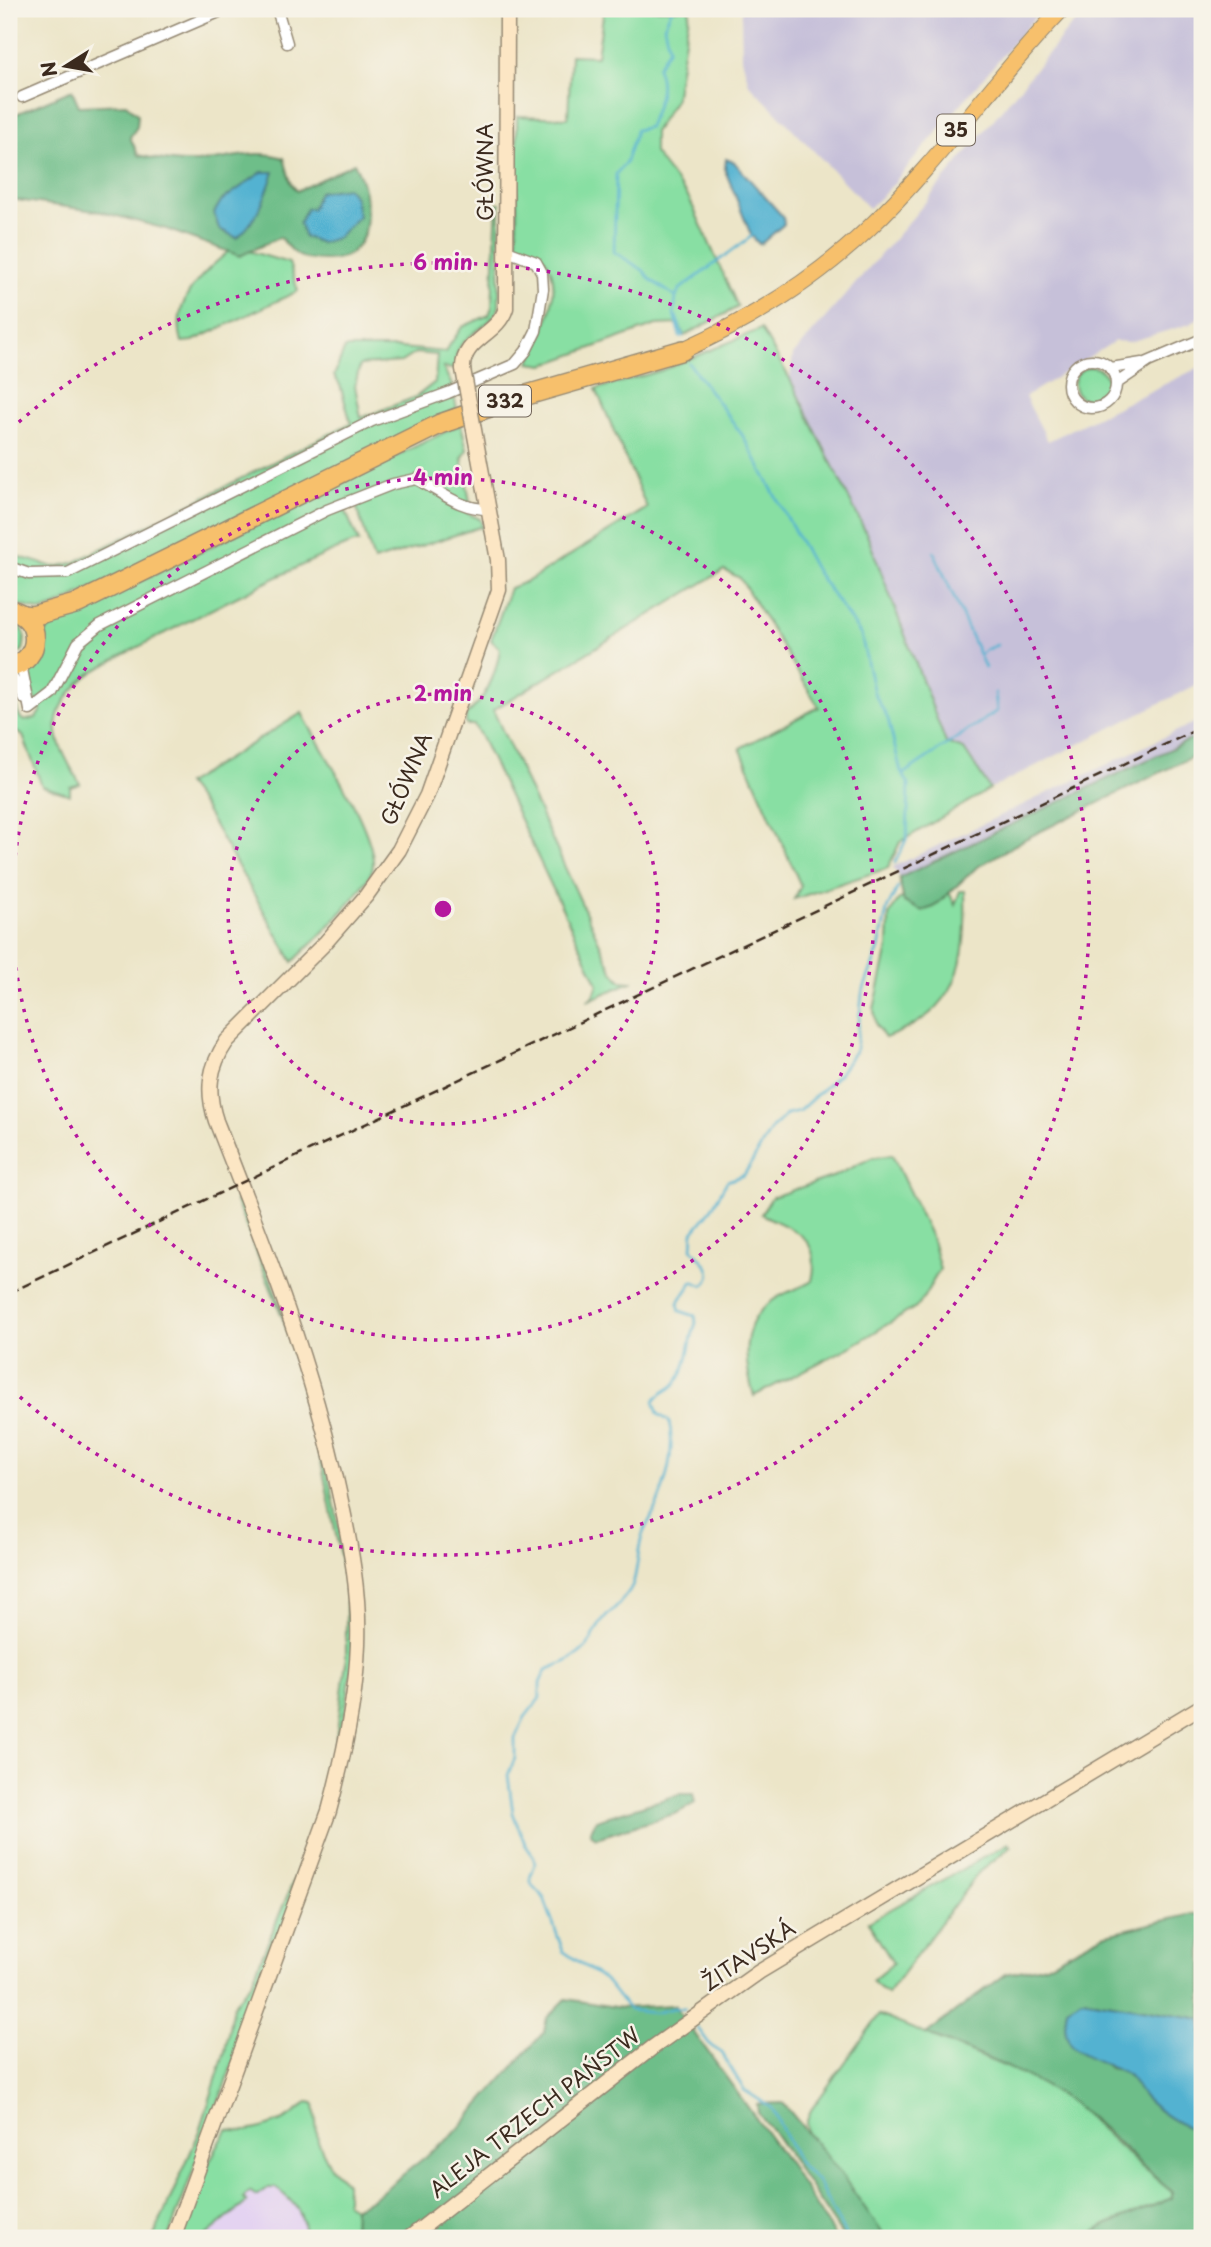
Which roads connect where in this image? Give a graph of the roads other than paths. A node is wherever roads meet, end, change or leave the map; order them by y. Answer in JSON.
{"nodes":[{"id":1,"x":226,"y":9,"type":"edge"},
{"id":2,"x":277,"y":9,"type":"edge"},
{"id":3,"x":507,"y":9,"type":"edge"},
{"id":4,"x":1062,"y":9,"type":"edge"},
{"id":5,"x":287,"y":43,"type":"dead end"},
{"id":6,"x":22,"y":97,"type":"dead end"},
{"id":7,"x":507,"y":251,"type":"junction"},
{"id":8,"x":1202,"y":339,"type":"edge"},
{"id":9,"x":682,"y":350,"type":"joint"},
{"id":10,"x":1148,"y":362,"type":"junction"},
{"id":11,"x":1111,"y":368,"type":"junction"},
{"id":12,"x":1117,"y":383,"type":"junction"},
{"id":13,"x":489,"y":509,"type":"junction"},
{"id":14,"x":9,"y":567,"type":"edge"},
{"id":15,"x":79,"y":603,"type":"junction"},
{"id":16,"x":16,"y":613,"type":"edge"},
{"id":17,"x":35,"y":643,"type":"junction"},
{"id":18,"x":13,"y":667,"type":"edge"},
{"id":19,"x":1202,"y":1706,"type":"edge"},
{"id":20,"x":688,"y":2023,"type":"joint"},
{"id":21,"x":173,"y":2238,"type":"edge"},
{"id":22,"x":409,"y":2238,"type":"edge"}],
"edges":[{"from":1,"to":6,"type":"street"},
{"from":2,"to":5,"type":"street"},
{"from":3,"to":7,"type":"street","name":"GŁÓWNA"},
{"from":4,"to":9,"type":"main road","number":"35"},
{"from":7,"to":13,"type":"street","name":"GŁÓWNA","bridge":true},
{"from":7,"to":14,"type":"street"},
{"from":8,"to":10,"type":"street"},
{"from":9,"to":15,"type":"highway","number":"332"},
{"from":10,"to":11,"type":"street"},
{"from":10,"to":12,"type":"street"},
{"from":11,"to":12,"type":"street"},
{"from":11,"to":12,"type":"street"},
{"from":13,"to":18,"type":"street"},
{"from":13,"to":21,"type":"street","name":"GŁÓWNA"},
{"from":15,"to":16,"type":"highway","number":"332"},
{"from":15,"to":17,"type":"highway","number":"332"},
{"from":16,"to":17,"type":"highway","number":"332"},
{"from":17,"to":18,"type":"highway","number":"332"},
{"from":19,"to":20,"type":"street","name":"ŽITAVSKÁ"},
{"from":20,"to":22,"type":"street","name":"ALEJA TRZECH PAŃSTW"}]}
